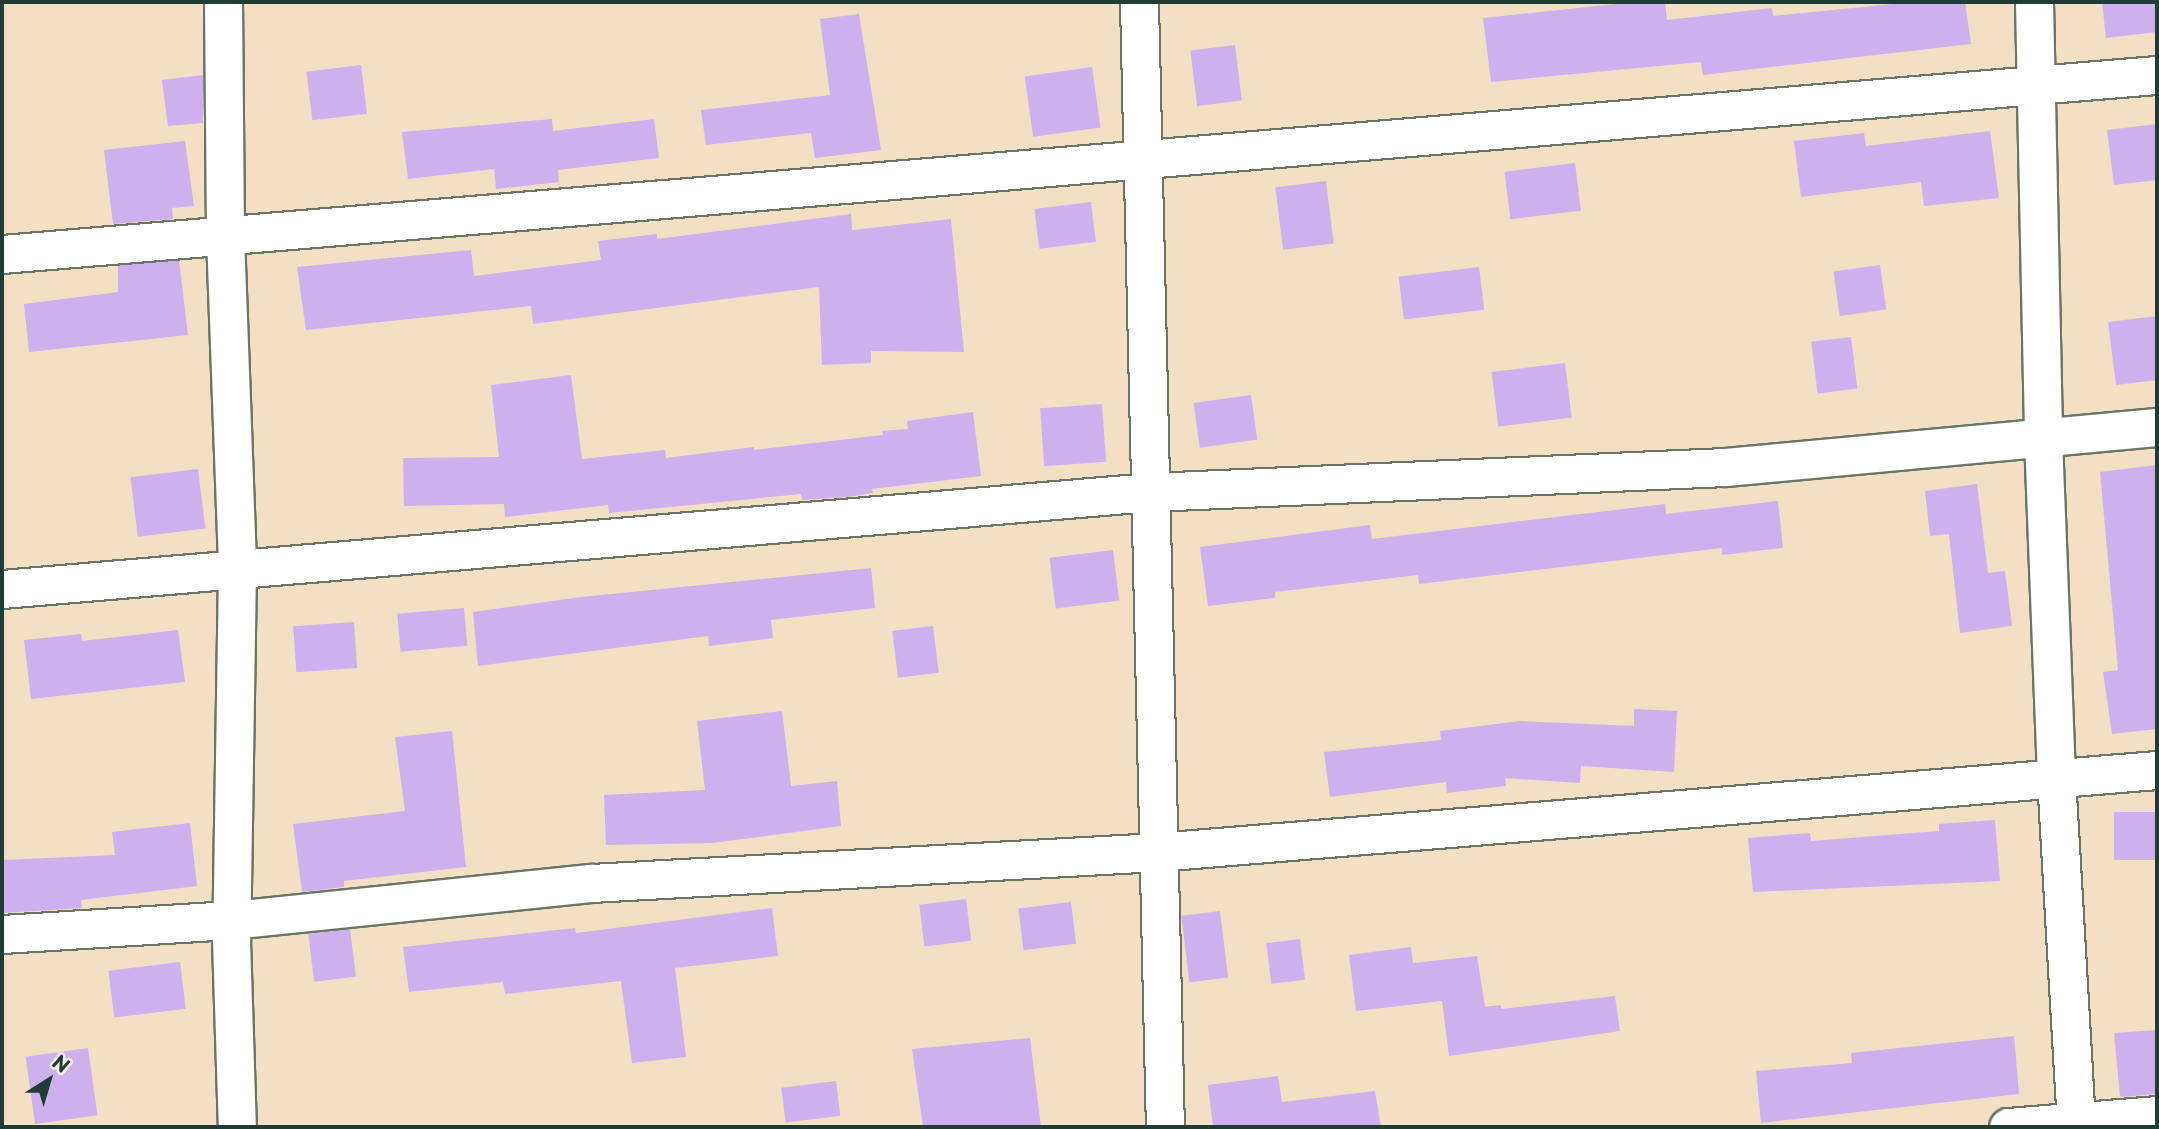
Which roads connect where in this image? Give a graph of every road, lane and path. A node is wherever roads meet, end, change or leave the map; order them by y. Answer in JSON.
{"nodes":[{"id":1,"x":223,"y":2,"type":"edge"},
{"id":2,"x":1139,"y":2,"type":"edge"},
{"id":3,"x":2034,"y":2,"type":"edge"},
{"id":4,"x":2157,"y":75,"type":"edge"},
{"id":5,"x":2035,"y":85,"type":"junction"},
{"id":6,"x":1143,"y":160,"type":"junction"},
{"id":7,"x":225,"y":236,"type":"junction"},
{"id":8,"x":2,"y":254,"type":"edge"},
{"id":9,"x":2157,"y":427,"type":"edge"},
{"id":10,"x":2043,"y":438,"type":"junction"},
{"id":11,"x":1151,"y":492,"type":"junction"},
{"id":12,"x":237,"y":569,"type":"junction"},
{"id":13,"x":2,"y":589,"type":"edge"},
{"id":14,"x":2157,"y":770,"type":"edge"},
{"id":15,"x":2056,"y":777,"type":"junction"},
{"id":16,"x":1157,"y":852,"type":"junction"},
{"id":17,"x":232,"y":920,"type":"junction"},
{"id":18,"x":2,"y":934,"type":"edge"},
{"id":19,"x":2157,"y":1115,"type":"edge"},
{"id":20,"x":2076,"y":1124,"type":"edge"},
{"id":21,"x":237,"y":1127,"type":"edge"},
{"id":22,"x":1165,"y":1127,"type":"edge"},
{"id":23,"x":2008,"y":1127,"type":"edge"}],
"edges":[{"from":1,"to":7,"type":"street"},
{"from":2,"to":6,"type":"street"},
{"from":3,"to":5,"type":"street"},
{"from":4,"to":5,"type":"street"},
{"from":5,"to":6,"type":"street"},
{"from":5,"to":10,"type":"street"},
{"from":6,"to":7,"type":"street"},
{"from":6,"to":11,"type":"street"},
{"from":7,"to":8,"type":"street"},
{"from":7,"to":12,"type":"street"},
{"from":9,"to":10,"type":"street"},
{"from":10,"to":11,"type":"street"},
{"from":10,"to":15,"type":"street"},
{"from":11,"to":12,"type":"street"},
{"from":11,"to":16,"type":"street"},
{"from":12,"to":13,"type":"street"},
{"from":12,"to":17,"type":"street"},
{"from":14,"to":15,"type":"street"},
{"from":15,"to":16,"type":"street"},
{"from":15,"to":20,"type":"street"},
{"from":16,"to":17,"type":"street"},
{"from":16,"to":22,"type":"street"},
{"from":17,"to":18,"type":"street"},
{"from":17,"to":21,"type":"street"},
{"from":19,"to":20,"type":"street"},
{"from":20,"to":23,"type":"street"}]}
